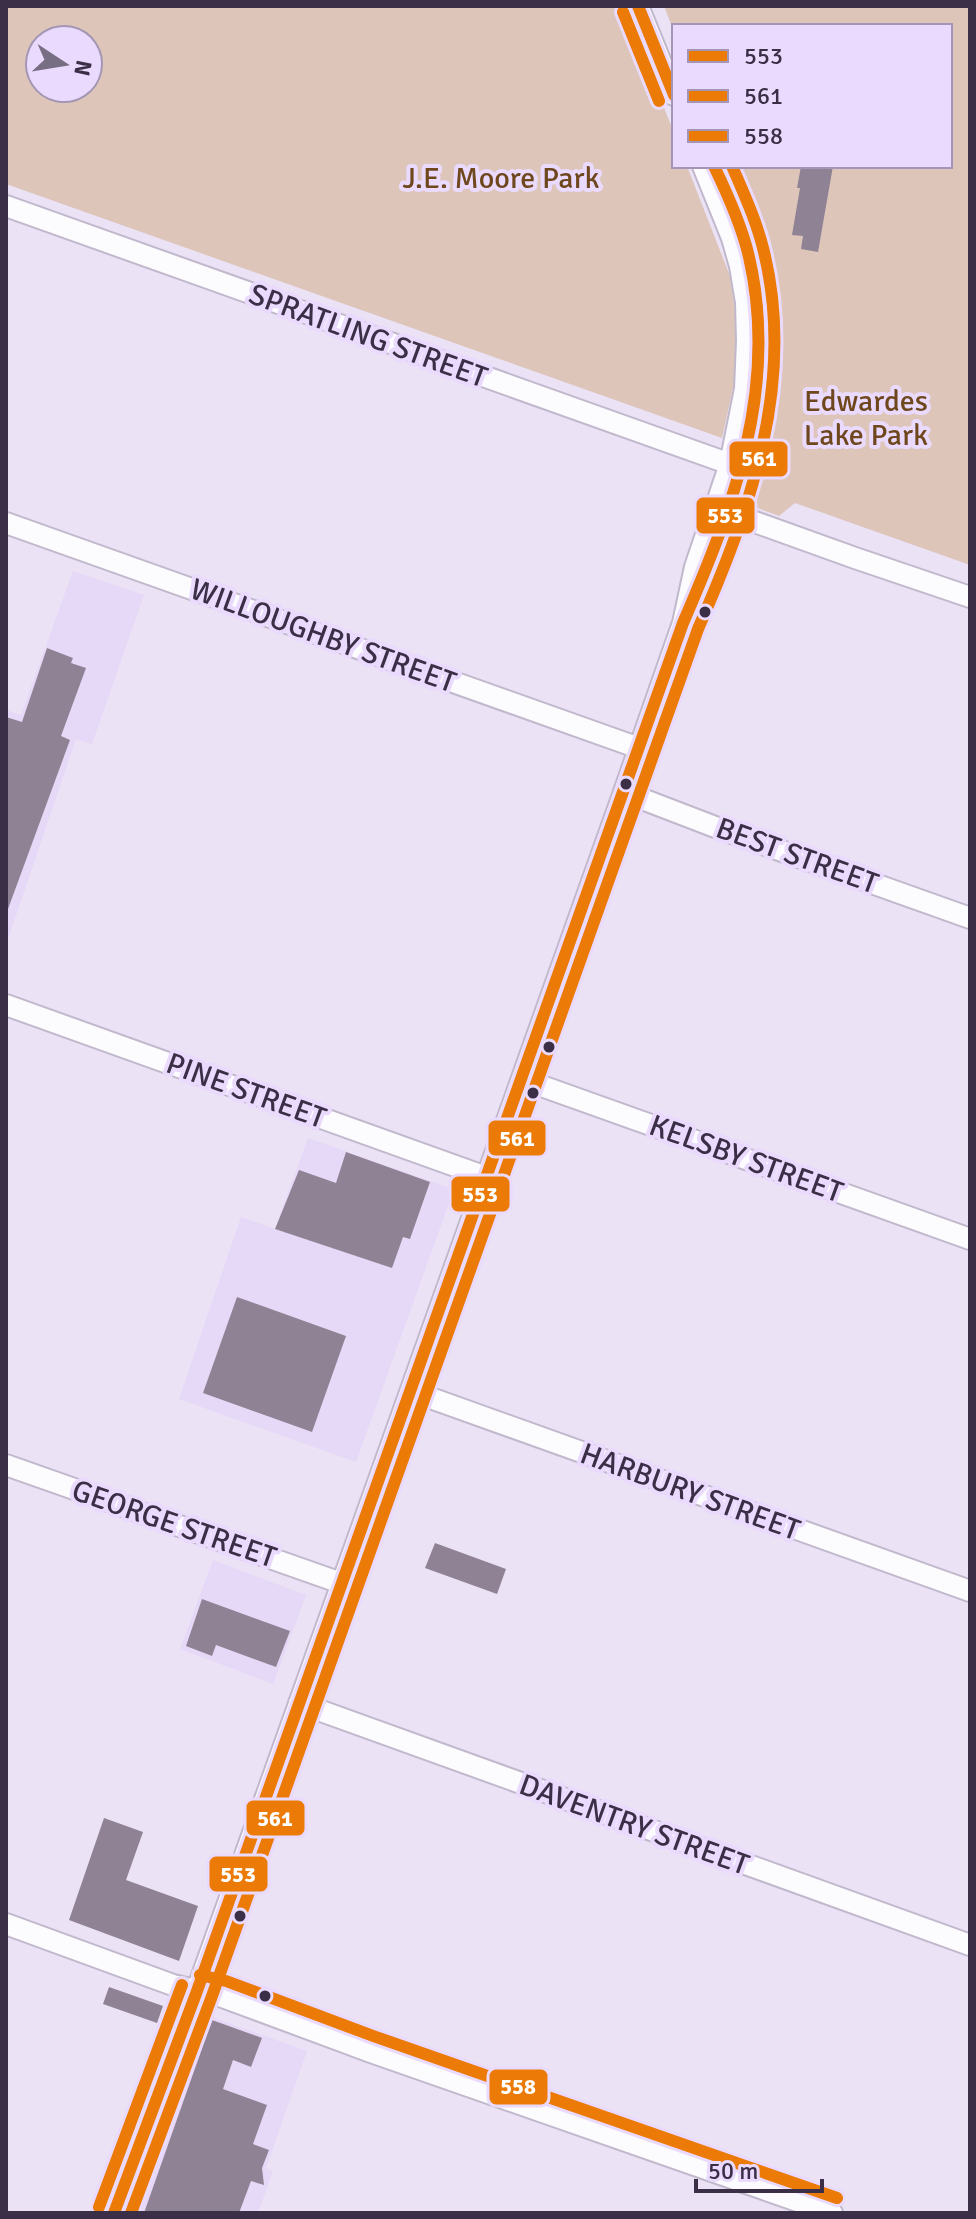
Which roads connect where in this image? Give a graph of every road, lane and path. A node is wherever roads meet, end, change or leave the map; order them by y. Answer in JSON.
{"nodes":[{"id":1,"x":638,"y":6,"type":"edge"},
{"id":2,"x":670,"y":78,"type":"edge"},
{"id":3,"x":704,"y":168,"type":"edge"},
{"id":4,"x":715,"y":168,"type":"edge"},
{"id":5,"x":6,"y":206,"type":"edge"},
{"id":6,"x":730,"y":464,"type":"junction"},
{"id":7,"x":723,"y":510,"type":"junction"},
{"id":8,"x":6,"y":523,"type":"edge"},
{"id":9,"x":970,"y":597,"type":"edge"},
{"id":10,"x":639,"y":748,"type":"junction"},
{"id":11,"x":624,"y":792,"type":"junction"},
{"id":12,"x":970,"y":918,"type":"edge"},
{"id":13,"x":6,"y":1005,"type":"edge"},
{"id":14,"x":522,"y":1079,"type":"junction"},
{"id":15,"x":486,"y":1177,"type":"junction"},
{"id":16,"x":970,"y":1239,"type":"edge"},
{"id":17,"x":411,"y":1391,"type":"junction"},
{"id":18,"x":6,"y":1465,"type":"edge"},
{"id":19,"x":341,"y":1583,"type":"junction"},
{"id":20,"x":970,"y":1591,"type":"edge"},
{"id":21,"x":299,"y":1703,"type":"junction"},
{"id":22,"x":6,"y":1924,"type":"edge"},
{"id":23,"x":970,"y":1945,"type":"edge"},
{"id":24,"x":197,"y":1991,"type":"junction"},
{"id":25,"x":114,"y":2213,"type":"edge"},
{"id":26,"x":832,"y":2213,"type":"edge"}],
"edges":[{"from":1,"to":2,"type":"street"},
{"from":3,"to":6,"type":"street"},
{"from":4,"to":7,"type":"street"},
{"from":5,"to":6,"type":"street","name":"SPRATLING STREET"},
{"from":6,"to":7,"type":"street"},
{"from":7,"to":9,"type":"street"},
{"from":7,"to":10,"type":"street"},
{"from":8,"to":10,"type":"street","name":"WILLOUGHBY STREET"},
{"from":10,"to":11,"type":"street"},
{"from":11,"to":12,"type":"street","name":"BEST STREET"},
{"from":11,"to":14,"type":"street"},
{"from":13,"to":15,"type":"street","name":"PINE STREET"},
{"from":14,"to":15,"type":"street"},
{"from":14,"to":16,"type":"street","name":"KELSBY STREET"},
{"from":15,"to":17,"type":"street"},
{"from":17,"to":19,"type":"street"},
{"from":17,"to":20,"type":"street","name":"HARBURY STREET"},
{"from":18,"to":19,"type":"street","name":"GEORGE STREET"},
{"from":19,"to":21,"type":"street"},
{"from":21,"to":23,"type":"street","name":"DAVENTRY STREET"},
{"from":21,"to":24,"type":"street"},
{"from":22,"to":24,"type":"street"},
{"from":24,"to":25,"type":"street"},
{"from":24,"to":26,"type":"street"}]}
